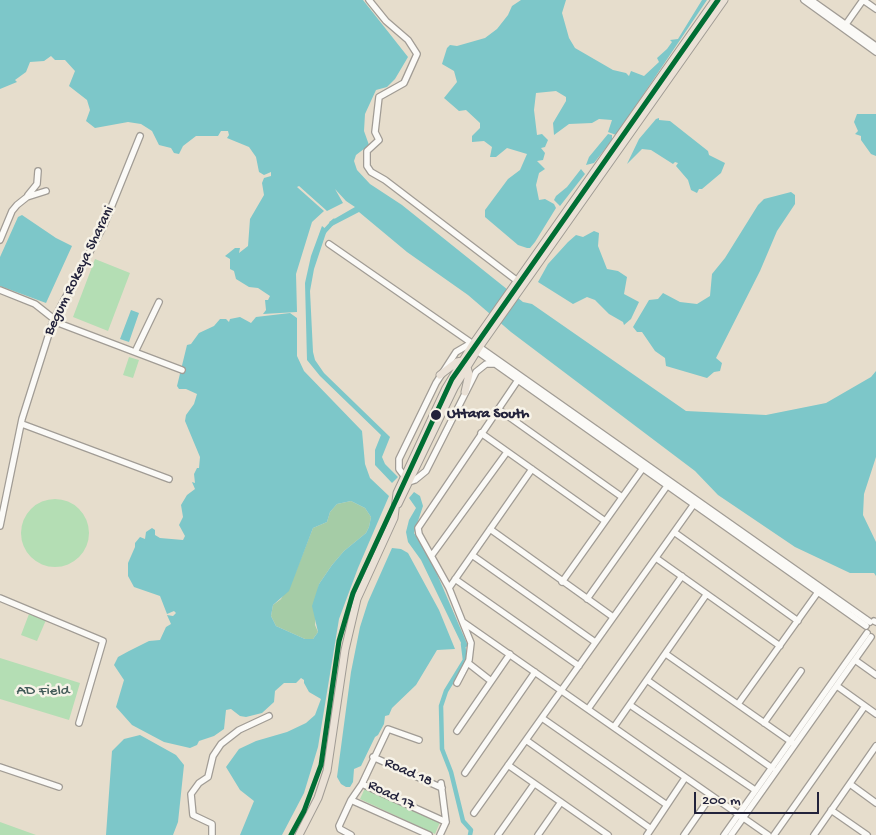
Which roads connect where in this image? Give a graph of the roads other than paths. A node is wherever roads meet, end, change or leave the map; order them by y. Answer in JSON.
{"nodes":[{"id":1,"x":369,"y":0,"type":"edge"},
{"id":2,"x":715,"y":0,"type":"edge"},
{"id":3,"x":724,"y":0,"type":"edge"},
{"id":4,"x":804,"y":0,"type":"edge"},
{"id":5,"x":811,"y":0,"type":"edge"},
{"id":6,"x":863,"y":0,"type":"edge"},
{"id":7,"x":821,"y":3,"type":"edge"},
{"id":8,"x":876,"y":9,"type":"edge"},
{"id":9,"x":845,"y":26,"type":"junction"},
{"id":10,"x":876,"y":46,"type":"edge"},
{"id":11,"x":876,"y":52,"type":"edge"},
{"id":12,"x":140,"y":136,"type":"dead end"},
{"id":13,"x":38,"y":171,"type":"dead end"},
{"id":14,"x":46,"y":191,"type":"dead end"},
{"id":15,"x":27,"y":197,"type":"junction"},
{"id":16,"x":0,"y":240,"type":"edge"},
{"id":17,"x":329,"y":244,"type":"dead end"},
{"id":18,"x":518,"y":286,"type":"junction"},
{"id":19,"x":0,"y":290,"type":"edge"},
{"id":20,"x":159,"y":302,"type":"dead end"},
{"id":21,"x":53,"y":320,"type":"junction"},
{"id":22,"x":475,"y":347,"type":"junction"},
{"id":23,"x":135,"y":352,"type":"junction"},
{"id":24,"x":465,"y":363,"type":"junction"},
{"id":25,"x":495,"y":364,"type":"junction"},
{"id":26,"x":182,"y":370,"type":"dead end"},
{"id":27,"x":440,"y":375,"type":"junction"},
{"id":28,"x":518,"y":380,"type":"junction"},
{"id":29,"x":465,"y":392,"type":"junction"},
{"id":30,"x":498,"y":409,"type":"junction"},
{"id":31,"x":22,"y":424,"type":"junction"},
{"id":32,"x":482,"y":433,"type":"junction"},
{"id":33,"x":507,"y":452,"type":"junction"},
{"id":34,"x":643,"y":468,"type":"junction"},
{"id":35,"x":532,"y":469,"type":"junction"},
{"id":36,"x":169,"y":479,"type":"dead end"},
{"id":37,"x":407,"y":479,"type":"junction"},
{"id":38,"x":667,"y":486,"type":"junction"},
{"id":39,"x":622,"y":497,"type":"junction"},
{"id":40,"x":694,"y":504,"type":"junction"},
{"id":41,"x":605,"y":521,"type":"junction"},
{"id":42,"x":0,"y":526,"type":"edge"},
{"id":43,"x":490,"y":530,"type":"junction"},
{"id":44,"x":674,"y":532,"type":"junction"},
{"id":45,"x":432,"y":555,"type":"junction"},
{"id":46,"x":472,"y":555,"type":"junction"},
{"id":47,"x":656,"y":558,"type":"junction"},
{"id":48,"x":682,"y":576,"type":"junction"},
{"id":49,"x":456,"y":578,"type":"junction"},
{"id":50,"x":562,"y":582,"type":"junction"},
{"id":51,"x":449,"y":588,"type":"junction"},
{"id":52,"x":818,"y":592,"type":"junction"},
{"id":53,"x":706,"y":595,"type":"junction"},
{"id":54,"x":0,"y":598,"type":"edge"},
{"id":55,"x":587,"y":599,"type":"junction"},
{"id":56,"x":613,"y":617,"type":"junction"},
{"id":57,"x":798,"y":621,"type":"junction"},
{"id":58,"x":463,"y":622,"type":"junction"},
{"id":59,"x":872,"y":622,"type":"edge"},
{"id":60,"x":871,"y":636,"type":"edge"},
{"id":61,"x":596,"y":642,"type":"junction"},
{"id":62,"x":780,"y":646,"type":"junction"},
{"id":63,"x":510,"y":654,"type":"junction"},
{"id":64,"x":666,"y":654,"type":"junction"},
{"id":65,"x":855,"y":660,"type":"junction"},
{"id":66,"x":468,"y":663,"type":"junction"},
{"id":67,"x":579,"y":666,"type":"junction"},
{"id":68,"x":801,"y":671,"type":"dead end"},
{"id":69,"x":535,"y":672,"type":"junction"},
{"id":70,"x":876,"y":675,"type":"edge"},
{"id":71,"x":647,"y":680,"type":"junction"},
{"id":72,"x":491,"y":681,"type":"junction"},
{"id":73,"x":457,"y":683,"type":"dead end"},
{"id":74,"x":837,"y":686,"type":"junction"},
{"id":75,"x":562,"y":690,"type":"junction"},
{"id":76,"x":738,"y":704,"type":"junction"},
{"id":77,"x":630,"y":705,"type":"junction"},
{"id":78,"x":865,"y":706,"type":"junction"},
{"id":79,"x":588,"y":709,"type":"junction"},
{"id":80,"x":876,"y":714,"type":"edge"},
{"id":81,"x":269,"y":716,"type":"dead end"},
{"id":82,"x":542,"y":718,"type":"junction"},
{"id":83,"x":79,"y":723,"type":"dead end"},
{"id":84,"x":764,"y":723,"type":"junction"},
{"id":85,"x":614,"y":727,"type":"junction"},
{"id":86,"x":457,"y":731,"type":"dead end"},
{"id":87,"x":418,"y":740,"type":"dead end"},
{"id":88,"x":526,"y":740,"type":"junction"},
{"id":89,"x":792,"y":743,"type":"junction"},
{"id":90,"x":876,"y":746,"type":"edge"},
{"id":91,"x":373,"y":757,"type":"junction"},
{"id":92,"x":508,"y":765,"type":"junction"},
{"id":93,"x":0,"y":766,"type":"edge"},
{"id":94,"x":772,"y":768,"type":"junction"},
{"id":95,"x":465,"y":773,"type":"dead end"},
{"id":96,"x":685,"y":778,"type":"junction"},
{"id":97,"x":362,"y":784,"type":"junction"},
{"id":98,"x":534,"y":784,"type":"junction"},
{"id":99,"x":850,"y":784,"type":"junction"},
{"id":100,"x":59,"y":787,"type":"dead end"},
{"id":101,"x":755,"y":790,"type":"junction"},
{"id":102,"x":711,"y":796,"type":"junction"},
{"id":103,"x":351,"y":800,"type":"junction"},
{"id":104,"x":561,"y":802,"type":"junction"},
{"id":105,"x":876,"y":802,"type":"edge"},
{"id":106,"x":667,"y":805,"type":"junction"},
{"id":107,"x":831,"y":810,"type":"junction"},
{"id":108,"x":474,"y":813,"type":"dead end"},
{"id":109,"x":741,"y":816,"type":"junction"},
{"id":110,"x":446,"y":822,"type":"junction"},
{"id":111,"x":651,"y":829,"type":"junction"},
{"id":112,"x":212,"y":835,"type":"edge"},
{"id":113,"x":299,"y":835,"type":"edge"},
{"id":114,"x":351,"y":835,"type":"edge"},
{"id":115,"x":429,"y":835,"type":"edge"},
{"id":116,"x":440,"y":835,"type":"edge"},
{"id":117,"x":498,"y":835,"type":"edge"},
{"id":118,"x":538,"y":835,"type":"edge"},
{"id":119,"x":608,"y":835,"type":"edge"},
{"id":120,"x":647,"y":835,"type":"edge"},
{"id":121,"x":684,"y":835,"type":"edge"},
{"id":122,"x":724,"y":835,"type":"edge"},
{"id":123,"x":731,"y":835,"type":"edge"},
{"id":124,"x":768,"y":835,"type":"edge"},
{"id":125,"x":774,"y":835,"type":"edge"},
{"id":126,"x":815,"y":835,"type":"edge"},
{"id":127,"x":867,"y":835,"type":"edge"}],
"edges":[{"from":1,"to":18,"type":"street"},
{"from":2,"to":18,"type":"main road"},
{"from":3,"to":18,"type":"main road"},
{"from":4,"to":9,"type":"street"},
{"from":5,"to":7,"type":"street"},
{"from":6,"to":8,"type":"street"},
{"from":6,"to":9,"type":"street"},
{"from":7,"to":9,"type":"street"},
{"from":9,"to":10,"type":"street"},
{"from":9,"to":11,"type":"street"},
{"from":12,"to":21,"type":"street","name":"Begum Rokeya Sharani"},
{"from":13,"to":15,"type":"street"},
{"from":14,"to":15,"type":"street"},
{"from":15,"to":16,"type":"street"},
{"from":17,"to":22,"type":"street"},
{"from":18,"to":22,"type":"main road"},
{"from":19,"to":21,"type":"street"},
{"from":20,"to":23,"type":"street"},
{"from":21,"to":23,"type":"street"},
{"from":21,"to":31,"type":"street","name":"Begum Rokeya Sharani"},
{"from":22,"to":24,"type":"main road"},
{"from":22,"to":25,"type":"street"},
{"from":22,"to":27,"type":"street"},
{"from":22,"to":59,"type":"street"},
{"from":23,"to":26,"type":"street"},
{"from":24,"to":27,"type":"main road"},
{"from":24,"to":29,"type":"main road"},
{"from":24,"to":37,"type":"main road"},
{"from":25,"to":28,"type":"street"},
{"from":25,"to":29,"type":"street"},
{"from":27,"to":37,"type":"street"},
{"from":28,"to":30,"type":"street"},
{"from":28,"to":34,"type":"street"},
{"from":29,"to":37,"type":"street"},
{"from":30,"to":32,"type":"street"},
{"from":30,"to":39,"type":"street"},
{"from":31,"to":36,"type":"street"},
{"from":31,"to":42,"type":"street","name":"Begum Rokeya Sharani"},
{"from":32,"to":33,"type":"street"},
{"from":32,"to":45,"type":"street"},
{"from":33,"to":35,"type":"street"},
{"from":33,"to":45,"type":"street"},
{"from":34,"to":38,"type":"street"},
{"from":34,"to":39,"type":"street"},
{"from":35,"to":41,"type":"street"},
{"from":35,"to":43,"type":"street"},
{"from":37,"to":113,"type":"main road"},
{"from":38,"to":40,"type":"street"},
{"from":38,"to":55,"type":"street"},
{"from":39,"to":41,"type":"street"},
{"from":40,"to":44,"type":"street"},
{"from":40,"to":52,"type":"street"},
{"from":41,"to":50,"type":"street"},
{"from":43,"to":46,"type":"street"},
{"from":43,"to":50,"type":"street"},
{"from":44,"to":47,"type":"street"},
{"from":44,"to":57,"type":"street"},
{"from":45,"to":51,"type":"street"},
{"from":46,"to":49,"type":"street"},
{"from":46,"to":61,"type":"street"},
{"from":47,"to":48,"type":"street"},
{"from":47,"to":56,"type":"street"},
{"from":48,"to":53,"type":"street"},
{"from":48,"to":79,"type":"street"},
{"from":49,"to":51,"type":"street"},
{"from":49,"to":67,"type":"street"},
{"from":50,"to":55,"type":"street"},
{"from":51,"to":58,"type":"street"},
{"from":52,"to":57,"type":"street"},
{"from":52,"to":59,"type":"street"},
{"from":53,"to":62,"type":"street"},
{"from":53,"to":64,"type":"street"},
{"from":54,"to":83,"type":"street"},
{"from":55,"to":56,"type":"street"},
{"from":56,"to":61,"type":"street"},
{"from":57,"to":62,"type":"street"},
{"from":58,"to":63,"type":"street"},
{"from":58,"to":66,"type":"street"},
{"from":59,"to":60,"type":"street"},
{"from":60,"to":65,"type":"street"},
{"from":60,"to":89,"type":"street"},
{"from":61,"to":67,"type":"street"},
{"from":62,"to":76,"type":"street"},
{"from":63,"to":69,"type":"street"},
{"from":63,"to":72,"type":"street"},
{"from":64,"to":71,"type":"street"},
{"from":64,"to":76,"type":"street"},
{"from":65,"to":70,"type":"street"},
{"from":65,"to":74,"type":"street"},
{"from":66,"to":72,"type":"street"},
{"from":66,"to":73,"type":"street"},
{"from":67,"to":75,"type":"street"},
{"from":68,"to":84,"type":"street"},
{"from":69,"to":75,"type":"street"},
{"from":69,"to":95,"type":"street"},
{"from":71,"to":77,"type":"street"},
{"from":71,"to":94,"type":"street"},
{"from":72,"to":86,"type":"street"},
{"from":74,"to":78,"type":"street"},
{"from":74,"to":89,"type":"street"},
{"from":75,"to":79,"type":"street"},
{"from":75,"to":82,"type":"street"},
{"from":76,"to":84,"type":"street"},
{"from":77,"to":85,"type":"street"},
{"from":77,"to":101,"type":"street"},
{"from":78,"to":80,"type":"street"},
{"from":78,"to":125,"type":"street"},
{"from":79,"to":85,"type":"street"},
{"from":81,"to":112,"type":"street"},
{"from":82,"to":88,"type":"street"},
{"from":82,"to":106,"type":"street"},
{"from":84,"to":89,"type":"street"},
{"from":85,"to":96,"type":"street"},
{"from":87,"to":91,"type":"street","name":"Road 17"},
{"from":88,"to":92,"type":"street"},
{"from":88,"to":111,"type":"street"},
{"from":89,"to":94,"type":"street"},
{"from":89,"to":109,"type":"street"},
{"from":90,"to":99,"type":"street"},
{"from":91,"to":97,"type":"street","name":"Road 17"},
{"from":91,"to":110,"type":"street","name":"Road 18"},
{"from":92,"to":98,"type":"street"},
{"from":92,"to":108,"type":"street"},
{"from":93,"to":100,"type":"street"},
{"from":94,"to":101,"type":"street"},
{"from":96,"to":102,"type":"street"},
{"from":96,"to":106,"type":"street"},
{"from":97,"to":103,"type":"street"},
{"from":97,"to":110,"type":"street","name":"Road 17"},
{"from":98,"to":104,"type":"street"},
{"from":98,"to":117,"type":"street"},
{"from":99,"to":105,"type":"street"},
{"from":99,"to":107,"type":"street"},
{"from":101,"to":109,"type":"street"},
{"from":102,"to":109,"type":"street"},
{"from":102,"to":121,"type":"street"},
{"from":103,"to":114,"type":"street"},
{"from":103,"to":115,"type":"street"},
{"from":104,"to":118,"type":"street"},
{"from":104,"to":119,"type":"street"},
{"from":106,"to":111,"type":"street"},
{"from":107,"to":126,"type":"street"},
{"from":107,"to":127,"type":"street"},
{"from":109,"to":122,"type":"street"},
{"from":109,"to":123,"type":"street"},
{"from":109,"to":124,"type":"street"},
{"from":110,"to":116,"type":"street"},
{"from":111,"to":120,"type":"street"}]}
